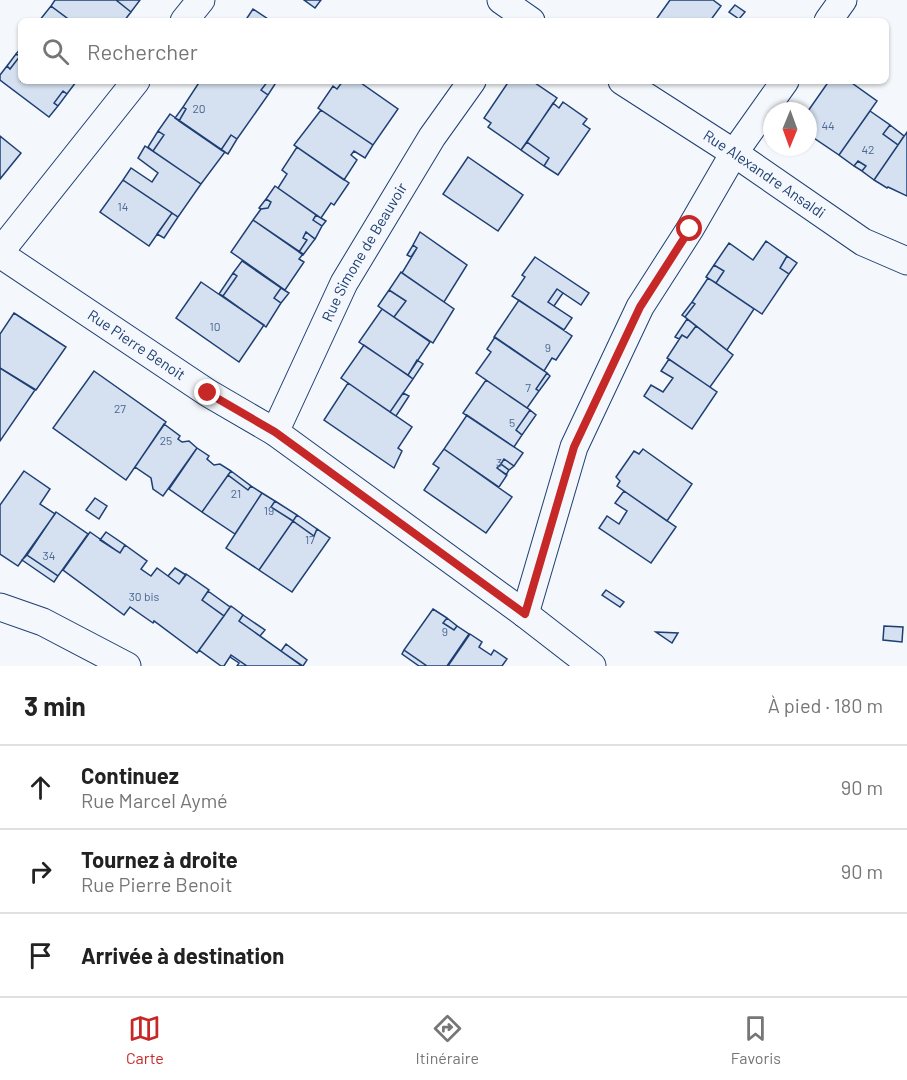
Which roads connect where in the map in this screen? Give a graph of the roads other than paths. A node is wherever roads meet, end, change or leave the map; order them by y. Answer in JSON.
{"nodes":[{"id":1,"x":201,"y":0,"type":"edge"},
{"id":2,"x":843,"y":0,"type":"edge"},
{"id":3,"x":186,"y":18,"type":"edge"},
{"id":4,"x":830,"y":18,"type":"edge"},
{"id":5,"x":134,"y":84,"type":"edge"},
{"id":6,"x":470,"y":84,"type":"edge"},
{"id":7,"x":627,"y":84,"type":"edge"},
{"id":8,"x":783,"y":84,"type":"edge"},
{"id":9,"x":734,"y":153,"type":"junction"},
{"id":10,"x":0,"y":253,"type":"edge"},
{"id":11,"x":907,"y":261,"type":"edge"},
{"id":12,"x":275,"y":432,"type":"junction"},
{"id":13,"x":0,"y":607,"type":"edge"},
{"id":14,"x":525,"y":614,"type":"junction"},
{"id":15,"x":127,"y":666,"type":"edge"},
{"id":16,"x":592,"y":666,"type":"edge"}],
"edges":[{"from":1,"to":3,"type":"street"},
{"from":2,"to":4,"type":"street"},
{"from":5,"to":10,"type":"street"},
{"from":6,"to":12,"type":"street","name":"Rue Simone de Beauvoir"},
{"from":7,"to":9,"type":"street","name":"Rue Alexandre Ansaldi"},
{"from":8,"to":9,"type":"street"},
{"from":9,"to":11,"type":"street","name":"Rue Alexandre Ansaldi"},
{"from":9,"to":14,"type":"street"},
{"from":10,"to":12,"type":"street","name":"Rue Pierre Benoit"},
{"from":12,"to":14,"type":"street","name":"Rue Pierre Benoit"},
{"from":13,"to":15,"type":"street"},
{"from":14,"to":16,"type":"street","name":"Rue Pierre Benoit"}]}
